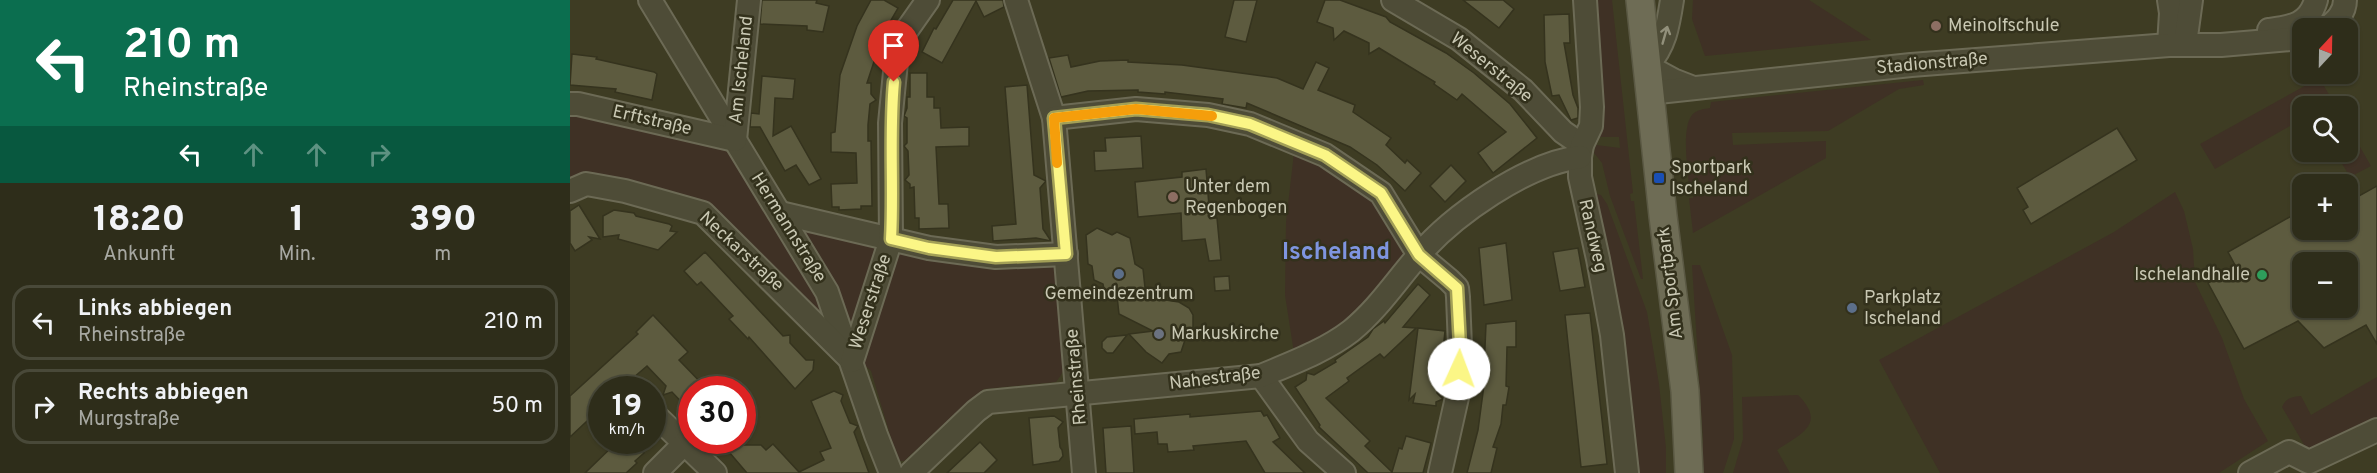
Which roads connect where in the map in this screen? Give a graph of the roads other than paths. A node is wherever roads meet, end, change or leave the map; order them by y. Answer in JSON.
{"nodes":[{"id":1,"x":650,"y":0,"type":"edge"},
{"id":2,"x":749,"y":0,"type":"edge"},
{"id":3,"x":928,"y":0,"type":"edge"},
{"id":4,"x":1016,"y":0,"type":"edge"},
{"id":5,"x":1393,"y":0,"type":"edge"},
{"id":6,"x":1585,"y":0,"type":"edge"},
{"id":7,"x":1640,"y":0,"type":"edge"},
{"id":8,"x":1672,"y":0,"type":"edge"},
{"id":9,"x":2169,"y":0,"type":"edge"},
{"id":10,"x":2191,"y":0,"type":"edge"},
{"id":11,"x":2316,"y":0,"type":"edge"},
{"id":12,"x":2345,"y":0,"type":"edge"},
{"id":13,"x":2338,"y":18,"type":"edge"},
{"id":14,"x":2292,"y":39,"type":"edge"},
{"id":15,"x":2177,"y":45,"type":"junction"},
{"id":16,"x":1647,"y":66,"type":"junction"},
{"id":17,"x":1695,"y":88,"type":"junction"},
{"id":18,"x":1649,"y":93,"type":"junction"},
{"id":19,"x":570,"y":104,"type":"edge"},
{"id":20,"x":1054,"y":118,"type":"junction"},
{"id":21,"x":735,"y":140,"type":"junction"},
{"id":22,"x":1581,"y":151,"type":"junction"},
{"id":23,"x":570,"y":191,"type":"edge"},
{"id":24,"x":780,"y":213,"type":"junction"},
{"id":25,"x":891,"y":239,"type":"junction"},
{"id":26,"x":1066,"y":254,"type":"junction"},
{"id":27,"x":1419,"y":255,"type":"junction"},
{"id":28,"x":852,"y":362,"type":"junction"},
{"id":29,"x":1261,"y":376,"type":"junction"},
{"id":30,"x":1079,"y":394,"type":"junction"},
{"id":31,"x":666,"y":424,"type":"edge"},
{"id":32,"x":2377,"y":430,"type":"edge"},
{"id":33,"x":678,"y":435,"type":"edge"},
{"id":34,"x":678,"y":450,"type":"edge"},
{"id":35,"x":697,"y":454,"type":"edge"},
{"id":36,"x":655,"y":473,"type":"edge"},
{"id":37,"x":715,"y":473,"type":"edge"},
{"id":38,"x":891,"y":473,"type":"edge"},
{"id":39,"x":911,"y":473,"type":"edge"},
{"id":40,"x":1084,"y":473,"type":"edge"},
{"id":41,"x":1344,"y":473,"type":"edge"},
{"id":42,"x":1440,"y":473,"type":"edge"},
{"id":43,"x":1627,"y":473,"type":"edge"},
{"id":44,"x":1689,"y":473,"type":"edge"},
{"id":45,"x":2250,"y":473,"type":"edge"}],
"edges":[{"from":1,"to":21,"type":"street","name":"Hermannstraße"},
{"from":2,"to":21,"type":"street","name":"Am Ischeland"},
{"from":3,"to":25,"type":"street","name":"Weserstraße"},
{"from":4,"to":20,"type":"street","name":"Rheinstraße"},
{"from":5,"to":22,"type":"street","name":"Weserstraße"},
{"from":6,"to":22,"type":"street","name":"Randweg"},
{"from":7,"to":16,"type":"main road","name":"Am Sportpark"},
{"from":16,"to":8,"type":"street","one_way":true},
{"from":9,"to":15,"type":"street"},
{"from":10,"to":15,"type":"street"},
{"from":11,"to":15,"type":"street","name":"Stadionstraße"},
{"from":12,"to":13,"type":"street"},
{"from":14,"to":15,"type":"street","name":"Stadionstraße"},
{"from":15,"to":17,"type":"street","name":"Stadionstraße"},
{"from":16,"to":17,"type":"street","name":"Stadionstraße"},
{"from":16,"to":18,"type":"main road","name":"Am Sportpark"},
{"from":17,"to":18,"type":"street","name":"Stadionstraße"},
{"from":18,"to":44,"type":"main road","name":"Am Sportpark"},
{"from":19,"to":21,"type":"street","name":"Erftstraße"},
{"from":20,"to":26,"type":"street","name":"Rheinstraße"},
{"from":20,"to":27,"type":"street"},
{"from":21,"to":24,"type":"street","name":"Hermannstraße"},
{"from":22,"to":27,"type":"street","name":"Nahestraße"},
{"from":22,"to":43,"type":"street","name":"Randweg"},
{"from":23,"to":28,"type":"street","name":"Neckarstraße"},
{"from":24,"to":25,"type":"street"},
{"from":24,"to":28,"type":"street","name":"Hermannstraße"},
{"from":25,"to":26,"type":"street"},
{"from":25,"to":28,"type":"street","name":"Weserstraße"},
{"from":26,"to":30,"type":"street","name":"Rheinstraße"},
{"from":27,"to":29,"type":"street","name":"Nahestraße"},
{"from":27,"to":42,"type":"street"},
{"from":28,"to":38,"type":"street","name":"Hermannstraße"},
{"from":29,"to":30,"type":"street","name":"Nahestraße"},
{"from":29,"to":41,"type":"street"},
{"from":30,"to":39,"type":"street","name":"Nahestraße"},
{"from":30,"to":40,"type":"street","name":"Rheinstraße"},
{"from":31,"to":33,"type":"street"},
{"from":32,"to":45,"type":"street"},
{"from":34,"to":36,"type":"street"},
{"from":35,"to":37,"type":"street"}]}
